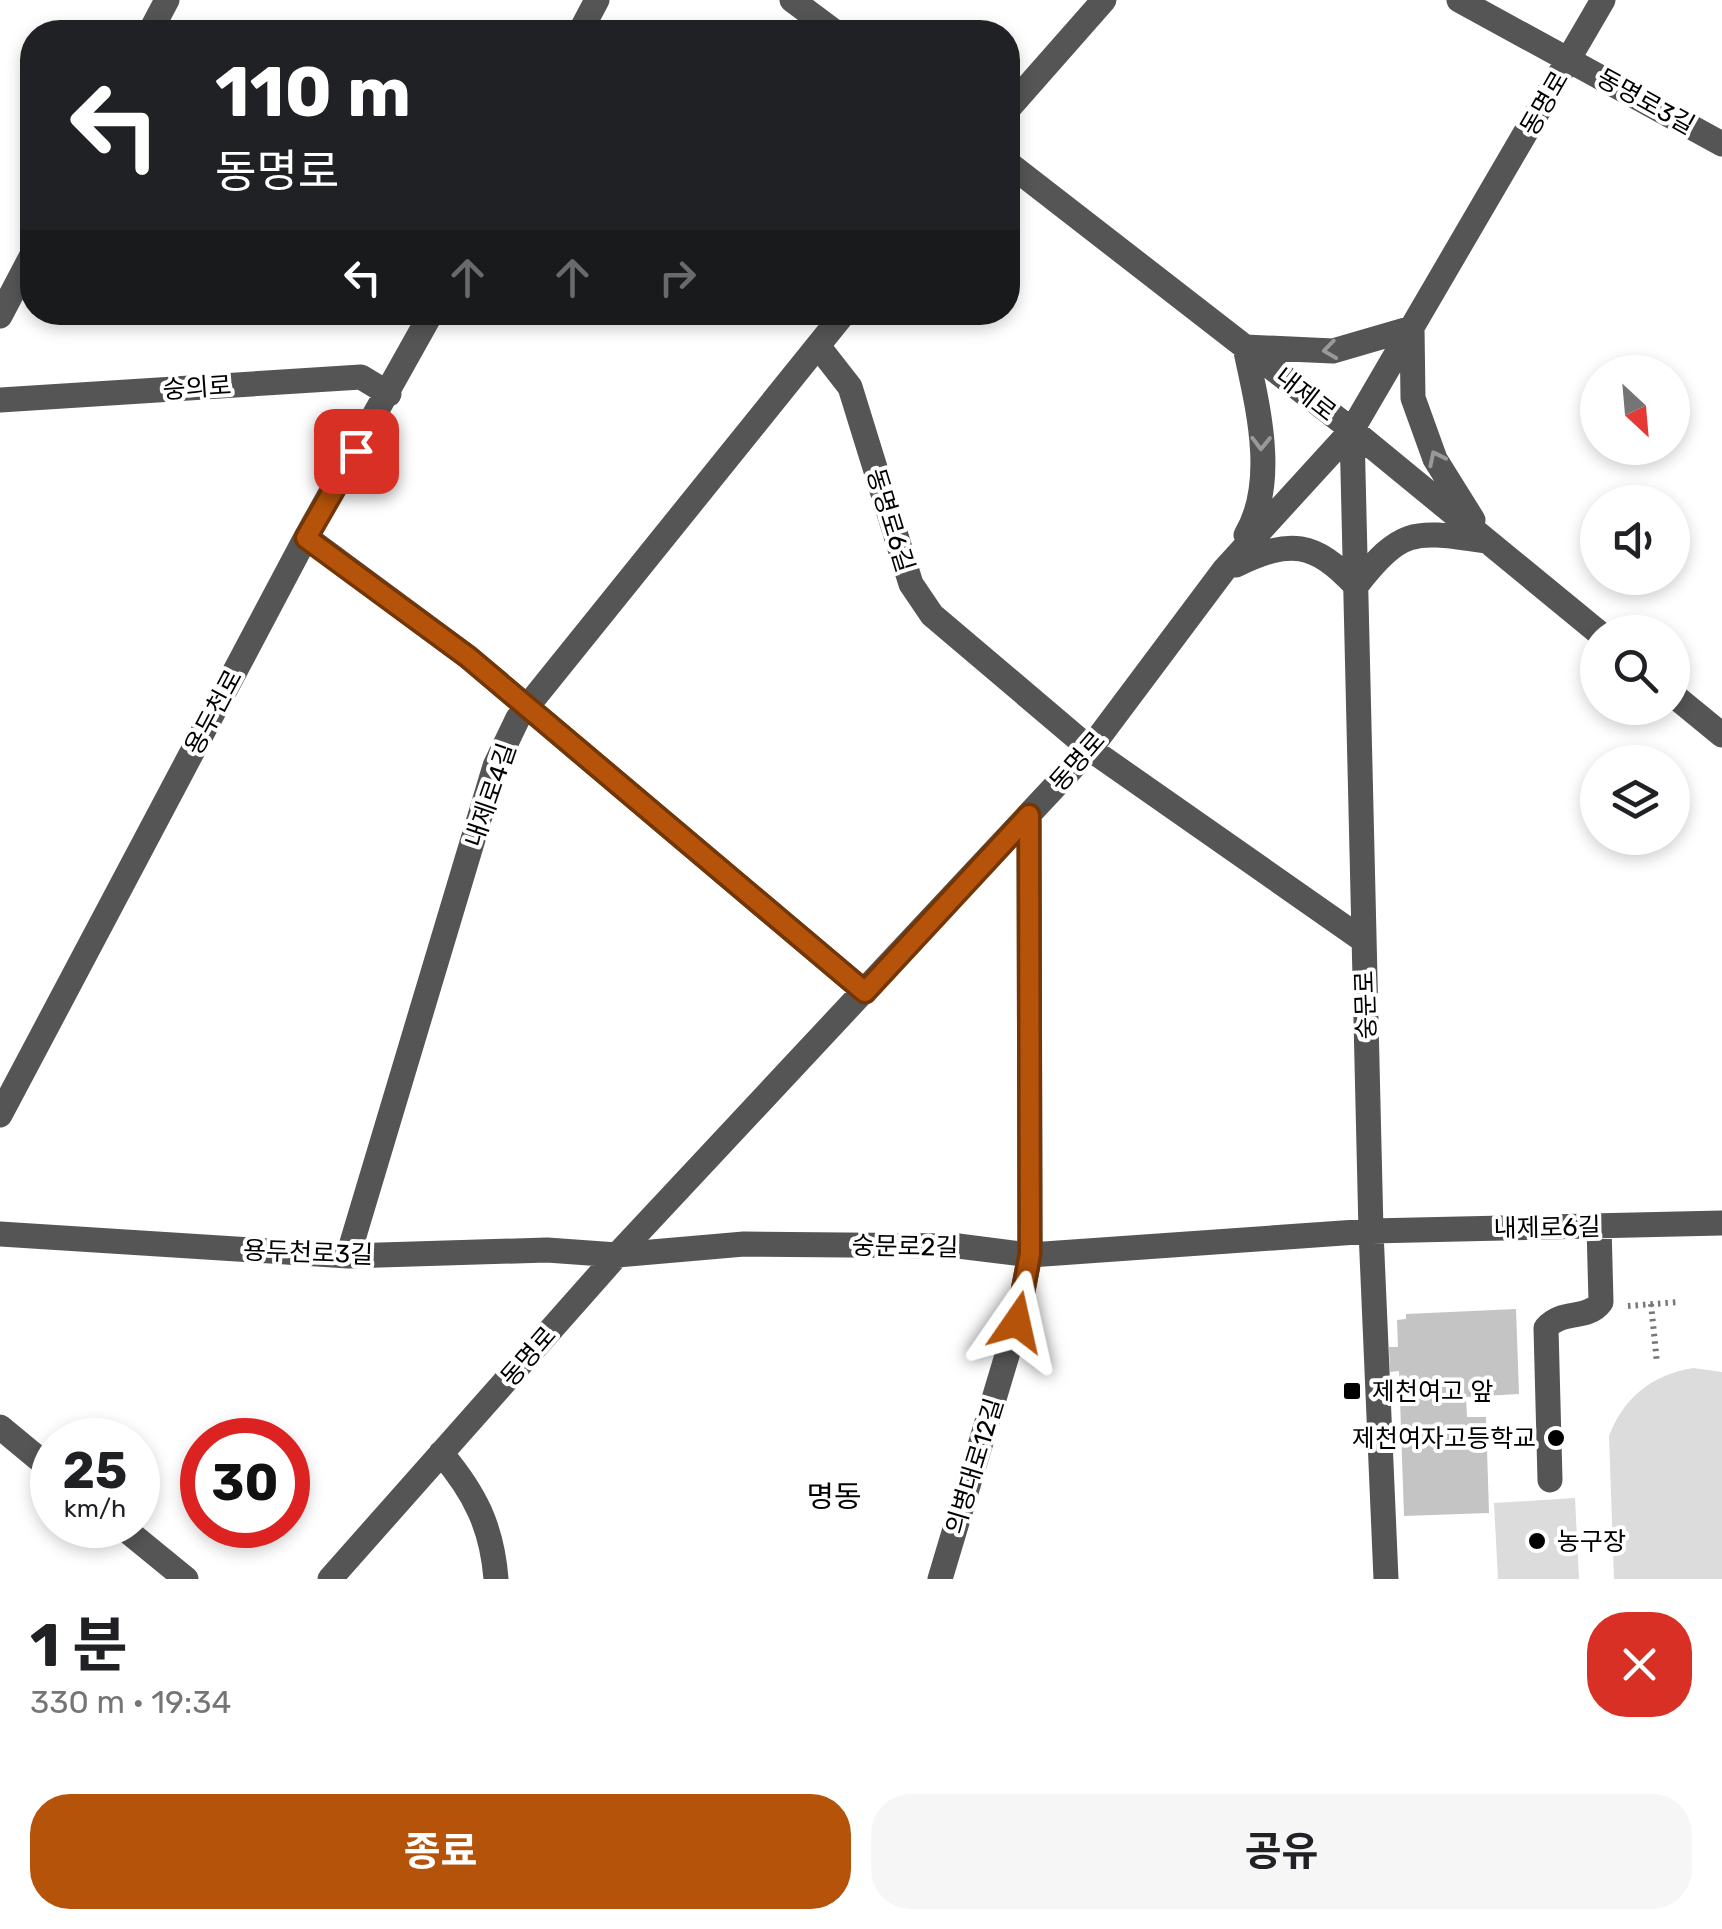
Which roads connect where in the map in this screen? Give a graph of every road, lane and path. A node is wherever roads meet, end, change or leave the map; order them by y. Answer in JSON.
{"nodes":[{"id":1,"x":792,"y":0,"type":"edge"},
{"id":2,"x":1104,"y":0,"type":"edge"},
{"id":3,"x":1460,"y":0,"type":"edge"},
{"id":4,"x":1602,"y":0,"type":"edge"},
{"id":5,"x":820,"y":20,"type":"edge"},
{"id":6,"x":1570,"y":59,"type":"junction"},
{"id":7,"x":1020,"y":95,"type":"edge"},
{"id":8,"x":1722,"y":144,"type":"edge"},
{"id":9,"x":1020,"y":172,"type":"edge"},
{"id":10,"x":20,"y":278,"type":"edge"},
{"id":11,"x":0,"y":316,"type":"edge"},
{"id":12,"x":425,"y":325,"type":"edge"},
{"id":13,"x":835,"y":325,"type":"edge"},
{"id":14,"x":1412,"y":328,"type":"junction"},
{"id":15,"x":818,"y":346,"type":"junction"},
{"id":16,"x":1245,"y":347,"type":"junction"},
{"id":17,"x":389,"y":394,"type":"junction"},
{"id":18,"x":0,"y":400,"type":"edge"},
{"id":19,"x":1352,"y":430,"type":"junction"},
{"id":20,"x":306,"y":538,"type":"junction"},
{"id":21,"x":1486,"y":541,"type":"junction"},
{"id":22,"x":1224,"y":570,"type":"junction"},
{"id":23,"x":1356,"y":586,"type":"junction"},
{"id":24,"x":1580,"y":617,"type":"edge"},
{"id":25,"x":525,"y":706,"type":"junction"},
{"id":26,"x":1690,"y":709,"type":"edge"},
{"id":27,"x":1722,"y":735,"type":"edge"},
{"id":28,"x":1090,"y":749,"type":"junction"},
{"id":29,"x":1029,"y":815,"type":"junction"},
{"id":30,"x":1363,"y":940,"type":"junction"},
{"id":31,"x":865,"y":992,"type":"junction"},
{"id":32,"x":0,"y":1115,"type":"edge"},
{"id":33,"x":1722,"y":1223,"type":"edge"},
{"id":34,"x":1600,"y":1226,"type":"junction"},
{"id":35,"x":1372,"y":1231,"type":"junction"},
{"id":36,"x":0,"y":1234,"type":"edge"},
{"id":37,"x":617,"y":1254,"type":"junction"},
{"id":38,"x":1030,"y":1254,"type":"junction"},
{"id":39,"x":348,"y":1256,"type":"junction"},
{"id":40,"x":1679,"y":1302,"type":"dead end"},
{"id":41,"x":1651,"y":1304,"type":"junction"},
{"id":42,"x":1596,"y":1309,"type":"junction"},
{"id":43,"x":1657,"y":1363,"type":"dead end"},
{"id":44,"x":0,"y":1427,"type":"edge"},
{"id":45,"x":30,"y":1452,"type":"edge"},
{"id":46,"x":441,"y":1453,"type":"junction"},
{"id":47,"x":1550,"y":1480,"type":"dead end"},
{"id":48,"x":148,"y":1548,"type":"edge"},
{"id":49,"x":186,"y":1579,"type":"edge"},
{"id":50,"x":330,"y":1579,"type":"edge"},
{"id":51,"x":496,"y":1579,"type":"edge"},
{"id":52,"x":940,"y":1579,"type":"edge"},
{"id":53,"x":1386,"y":1579,"type":"edge"}],
"edges":[{"from":1,"to":5,"type":"street"},
{"from":2,"to":7,"type":"street"},
{"from":3,"to":6,"type":"street","name":"동명로3길"},
{"from":4,"to":6,"type":"street","name":"동명로"},
{"from":6,"to":8,"type":"street","name":"동명로3길"},
{"from":6,"to":14,"type":"street","name":"동명로"},
{"from":9,"to":16,"type":"street","name":"내제로"},
{"from":10,"to":11,"type":"street"},
{"from":12,"to":17,"type":"street","name":"용두천로"},
{"from":13,"to":15,"type":"street","name":"내제로4길"},
{"from":14,"to":16,"type":"street","one_way":true},
{"from":14,"to":19,"type":"street","name":"동명로"},
{"from":21,"to":14,"type":"street","one_way":true},
{"from":15,"to":25,"type":"street","name":"내제로4길"},
{"from":15,"to":28,"type":"street","name":"동명로6길"},
{"from":16,"to":19,"type":"street","name":"내제로"},
{"from":16,"to":22,"type":"street","one_way":true},
{"from":17,"to":18,"type":"street","name":"숭의로"},
{"from":17,"to":20,"type":"street","name":"용두천로"},
{"from":19,"to":21,"type":"street","name":"내제로"},
{"from":19,"to":22,"type":"street","name":"동명로"},
{"from":19,"to":23,"type":"street","name":"숭문로"},
{"from":20,"to":25,"type":"street"},
{"from":20,"to":32,"type":"street","name":"용두천로"},
{"from":21,"to":23,"type":"street"},
{"from":21,"to":24,"type":"street","name":"내제로"},
{"from":22,"to":23,"type":"street"},
{"from":22,"to":28,"type":"street","name":"동명로"},
{"from":23,"to":30,"type":"street","name":"숭문로"},
{"from":25,"to":31,"type":"street"},
{"from":25,"to":39,"type":"street","name":"내제로4길"},
{"from":26,"to":27,"type":"street"},
{"from":28,"to":29,"type":"street","name":"동명로"},
{"from":28,"to":30,"type":"street","name":"동명로6길"},
{"from":29,"to":31,"type":"street","name":"동명로"},
{"from":29,"to":38,"type":"street","name":"의병대로12길"},
{"from":30,"to":35,"type":"street","name":"숭문로"},
{"from":31,"to":37,"type":"street","name":"동명로"},
{"from":33,"to":34,"type":"street","name":"내제로6길"},
{"from":34,"to":35,"type":"street","name":"내제로6길"},
{"from":34,"to":42,"type":"street"},
{"from":35,"to":38,"type":"street","name":"숭문로2길"},
{"from":35,"to":53,"type":"street","name":"숭문로"},
{"from":36,"to":39,"type":"street","name":"용두천로3길"},
{"from":37,"to":38,"type":"street","name":"숭문로2길"},
{"from":37,"to":39,"type":"street","name":"용두천로3길"},
{"from":37,"to":46,"type":"street","name":"동명로"},
{"from":38,"to":52,"type":"street","name":"의병대로12길"},
{"from":40,"to":41,"type":"path"},
{"from":41,"to":42,"type":"path"},
{"from":41,"to":43,"type":"path"},
{"from":42,"to":47,"type":"street"},
{"from":44,"to":45,"type":"street"},
{"from":46,"to":50,"type":"street","name":"동명로"},
{"from":46,"to":51,"type":"street"},
{"from":48,"to":49,"type":"street"}]}
